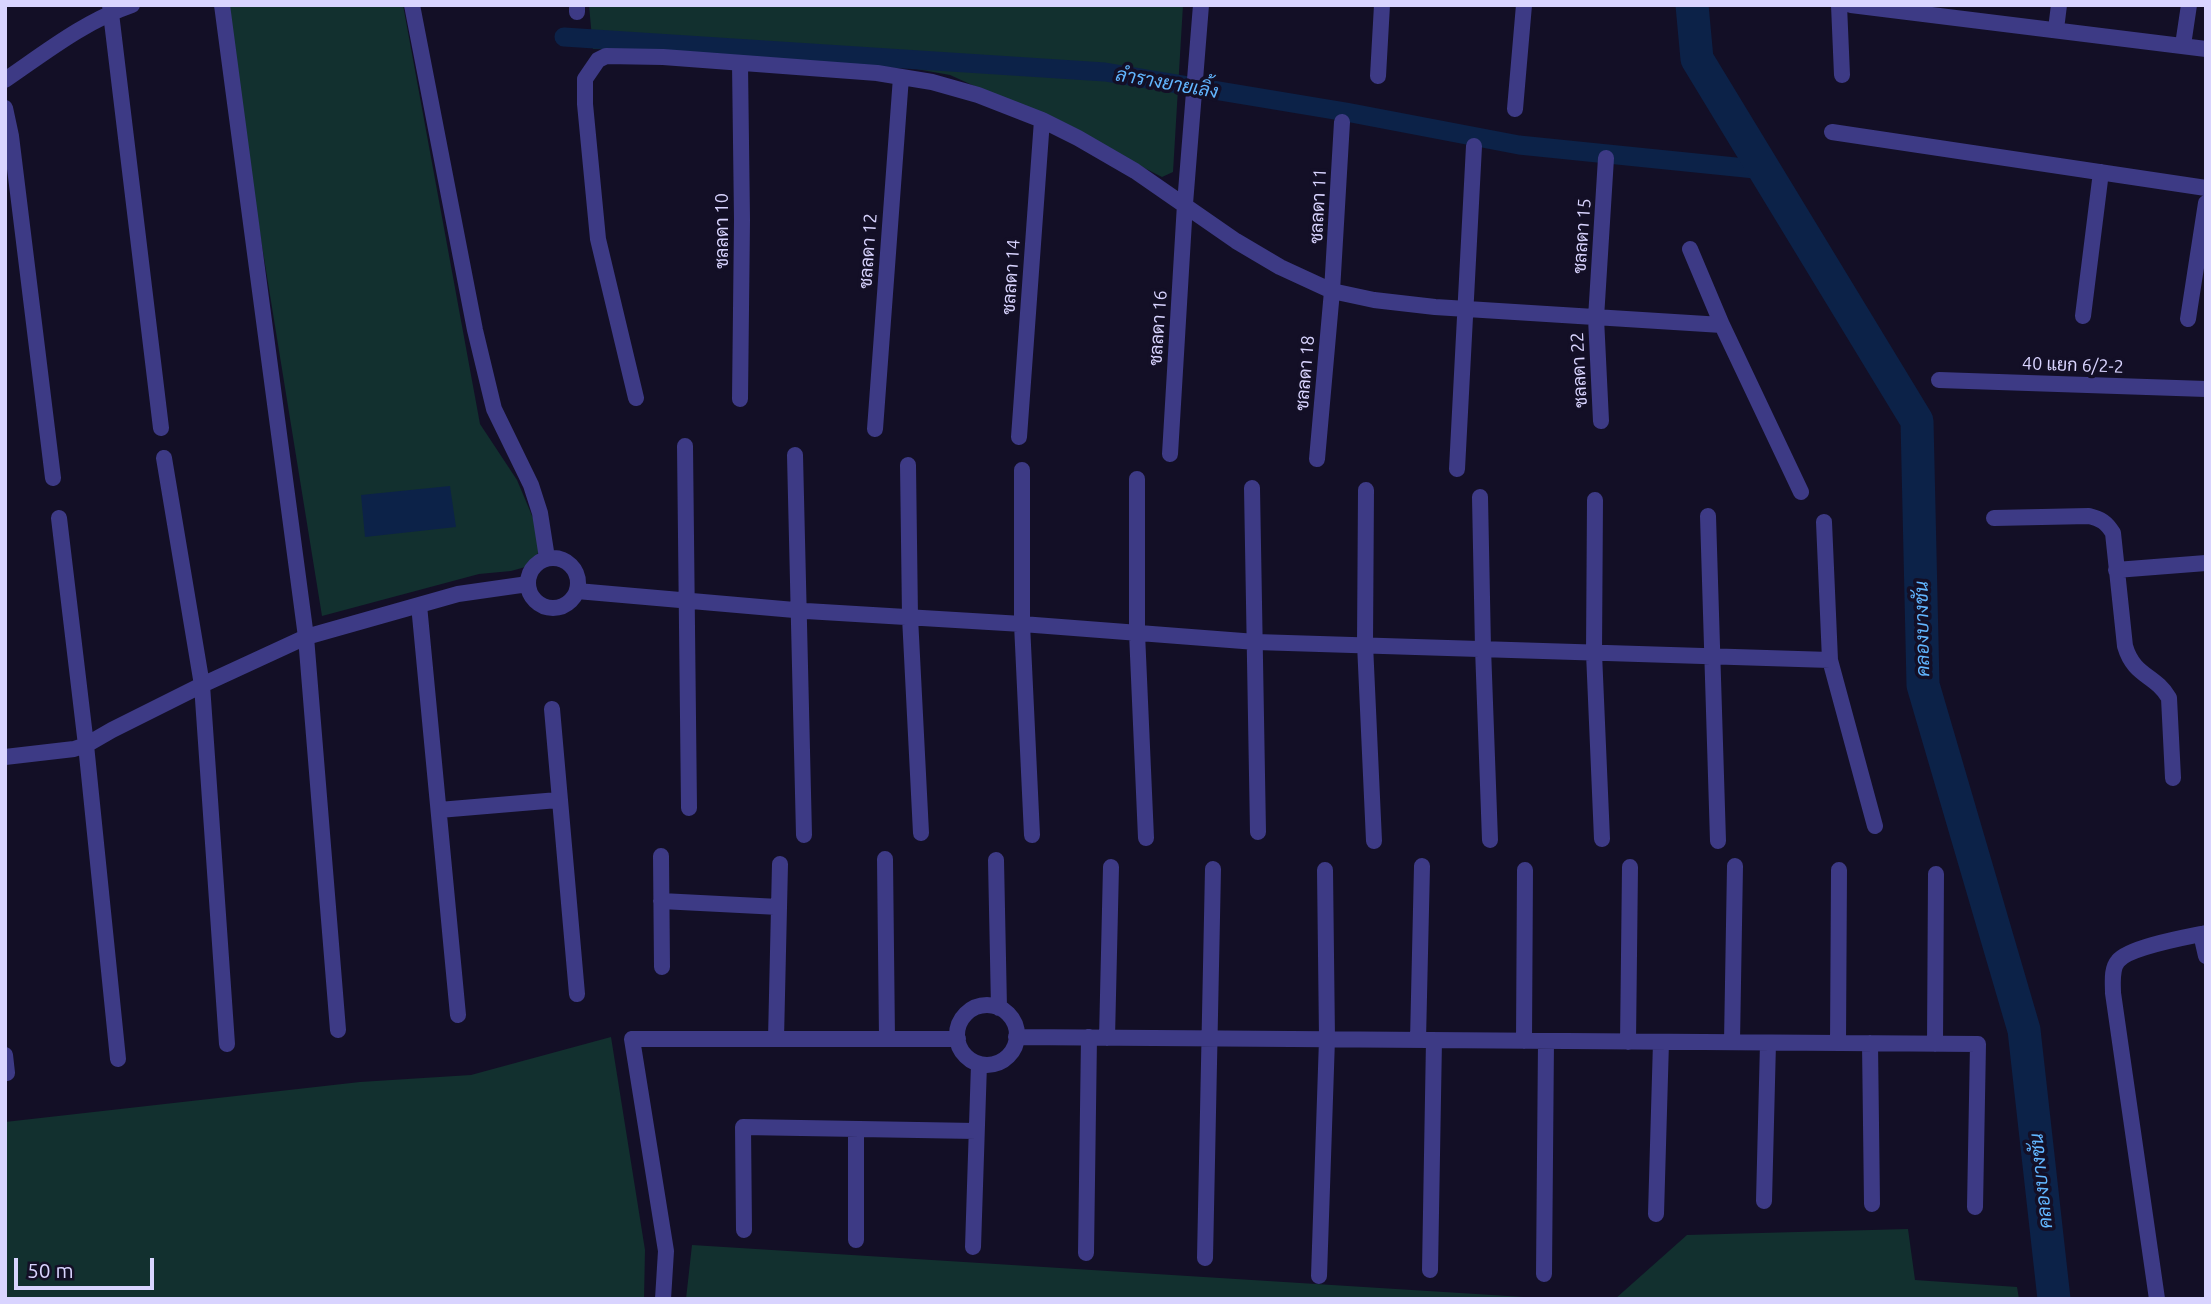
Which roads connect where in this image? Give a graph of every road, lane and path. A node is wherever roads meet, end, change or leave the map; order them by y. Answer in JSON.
{"nodes":[{"id":1,"x":132,"y":5,"type":"edge"},
{"id":2,"x":222,"y":5,"type":"edge"},
{"id":3,"x":412,"y":5,"type":"edge"},
{"id":4,"x":1201,"y":5,"type":"edge"},
{"id":5,"x":1382,"y":5,"type":"edge"},
{"id":6,"x":1524,"y":5,"type":"edge"},
{"id":7,"x":1839,"y":5,"type":"edge"},
{"id":8,"x":1851,"y":5,"type":"edge"},
{"id":9,"x":2059,"y":5,"type":"edge"},
{"id":10,"x":2189,"y":5,"type":"edge"},
{"id":11,"x":110,"y":9,"type":"edge"},
{"id":12,"x":1930,"y":9,"type":"edge"},
{"id":13,"x":2056,"y":29,"type":"junction"},
{"id":14,"x":2183,"y":45,"type":"junction"},
{"id":15,"x":2206,"y":49,"type":"edge"},
{"id":16,"x":740,"y":64,"type":"junction"},
{"id":17,"x":1842,"y":75,"type":"dead end"},
{"id":18,"x":1378,"y":76,"type":"dead end"},
{"id":19,"x":901,"y":77,"type":"junction"},
{"id":20,"x":5,"y":80,"type":"edge"},
{"id":21,"x":5,"y":108,"type":"edge"},
{"id":22,"x":1515,"y":109,"type":"dead end"},
{"id":23,"x":1042,"y":120,"type":"junction"},
{"id":24,"x":1342,"y":122,"type":"dead end"},
{"id":25,"x":1832,"y":132,"type":"dead end"},
{"id":26,"x":1474,"y":146,"type":"dead end"},
{"id":27,"x":1606,"y":158,"type":"dead end"},
{"id":28,"x":2101,"y":172,"type":"junction"},
{"id":29,"x":2206,"y":187,"type":"edge"},
{"id":30,"x":2206,"y":203,"type":"edge"},
{"id":31,"x":1185,"y":204,"type":"junction"},
{"id":32,"x":1690,"y":249,"type":"dead end"},
{"id":33,"x":1332,"y":291,"type":"junction"},
{"id":34,"x":1465,"y":310,"type":"junction"},
{"id":35,"x":2083,"y":316,"type":"dead end"},
{"id":36,"x":1596,"y":318,"type":"junction"},
{"id":37,"x":2188,"y":319,"type":"dead end"},
{"id":38,"x":1722,"y":325,"type":"junction"},
{"id":39,"x":1938,"y":380,"type":"dead end"},
{"id":40,"x":2206,"y":389,"type":"edge"},
{"id":41,"x":636,"y":398,"type":"dead end"},
{"id":42,"x":740,"y":399,"type":"dead end"},
{"id":43,"x":1601,"y":421,"type":"dead end"},
{"id":44,"x":161,"y":428,"type":"dead end"},
{"id":45,"x":875,"y":429,"type":"dead end"},
{"id":46,"x":1019,"y":438,"type":"dead end"},
{"id":47,"x":685,"y":446,"type":"dead end"},
{"id":48,"x":1170,"y":454,"type":"dead end"},
{"id":49,"x":795,"y":455,"type":"dead end"},
{"id":50,"x":164,"y":458,"type":"dead end"},
{"id":51,"x":1317,"y":459,"type":"dead end"},
{"id":52,"x":908,"y":465,"type":"dead end"},
{"id":53,"x":1457,"y":469,"type":"dead end"},
{"id":54,"x":1022,"y":470,"type":"dead end"},
{"id":55,"x":53,"y":478,"type":"dead end"},
{"id":56,"x":1137,"y":480,"type":"dead end"},
{"id":57,"x":1252,"y":488,"type":"dead end"},
{"id":58,"x":1366,"y":490,"type":"dead end"},
{"id":59,"x":1801,"y":492,"type":"dead end"},
{"id":60,"x":1480,"y":498,"type":"dead end"},
{"id":61,"x":1595,"y":500,"type":"dead end"},
{"id":62,"x":1708,"y":516,"type":"dead end"},
{"id":63,"x":59,"y":518,"type":"dead end"},
{"id":64,"x":1994,"y":518,"type":"dead end"},
{"id":65,"x":1824,"y":522,"type":"dead end"},
{"id":66,"x":547,"y":558,"type":"junction"},
{"id":67,"x":2206,"y":563,"type":"edge"},
{"id":68,"x":2116,"y":570,"type":"junction"},
{"id":69,"x":528,"y":584,"type":"junction"},
{"id":70,"x":577,"y":591,"type":"junction"},
{"id":71,"x":686,"y":601,"type":"junction"},
{"id":72,"x":419,"y":605,"type":"junction"},
{"id":73,"x":797,"y":610,"type":"junction"},
{"id":74,"x":910,"y":617,"type":"junction"},
{"id":75,"x":1022,"y":624,"type":"junction"},
{"id":76,"x":1137,"y":633,"type":"junction"},
{"id":77,"x":306,"y":637,"type":"junction"},
{"id":78,"x":1256,"y":642,"type":"junction"},
{"id":79,"x":1365,"y":644,"type":"junction"},
{"id":80,"x":1483,"y":648,"type":"junction"},
{"id":81,"x":1594,"y":653,"type":"junction"},
{"id":82,"x":1711,"y":657,"type":"junction"},
{"id":83,"x":1830,"y":660,"type":"junction"},
{"id":84,"x":202,"y":685,"type":"junction"},
{"id":85,"x":552,"y":709,"type":"dead end"},
{"id":86,"x":86,"y":745,"type":"junction"},
{"id":87,"x":5,"y":757,"type":"edge"},
{"id":88,"x":2173,"y":778,"type":"dead end"},
{"id":89,"x":558,"y":800,"type":"junction"},
{"id":90,"x":689,"y":808,"type":"dead end"},
{"id":91,"x":439,"y":810,"type":"junction"},
{"id":92,"x":1875,"y":826,"type":"dead end"},
{"id":93,"x":1258,"y":832,"type":"dead end"},
{"id":94,"x":921,"y":833,"type":"dead end"},
{"id":95,"x":804,"y":835,"type":"dead end"},
{"id":96,"x":1032,"y":835,"type":"dead end"},
{"id":97,"x":1146,"y":838,"type":"dead end"},
{"id":98,"x":1602,"y":839,"type":"dead end"},
{"id":99,"x":1490,"y":840,"type":"dead end"},
{"id":100,"x":1374,"y":841,"type":"dead end"},
{"id":101,"x":1718,"y":841,"type":"dead end"},
{"id":102,"x":661,"y":856,"type":"dead end"},
{"id":103,"x":885,"y":859,"type":"dead end"},
{"id":104,"x":996,"y":860,"type":"dead end"},
{"id":105,"x":780,"y":864,"type":"dead end"},
{"id":106,"x":1422,"y":866,"type":"dead end"},
{"id":107,"x":1735,"y":866,"type":"dead end"},
{"id":108,"x":1111,"y":867,"type":"dead end"},
{"id":109,"x":1630,"y":867,"type":"dead end"},
{"id":110,"x":1213,"y":869,"type":"dead end"},
{"id":111,"x":1325,"y":870,"type":"dead end"},
{"id":112,"x":1525,"y":870,"type":"dead end"},
{"id":113,"x":1839,"y":870,"type":"dead end"},
{"id":114,"x":1936,"y":874,"type":"dead end"},
{"id":115,"x":661,"y":901,"type":"junction"},
{"id":116,"x":779,"y":906,"type":"junction"},
{"id":117,"x":2204,"y":934,"type":"edge"},
{"id":118,"x":2206,"y":956,"type":"edge"},
{"id":119,"x":662,"y":967,"type":"dead end"},
{"id":120,"x":578,"y":994,"type":"dead end"},
{"id":121,"x":999,"y":1008,"type":"junction"},
{"id":122,"x":458,"y":1015,"type":"dead end"},
{"id":123,"x":338,"y":1030,"type":"dead end"},
{"id":124,"x":1016,"y":1037,"type":"junction"},
{"id":125,"x":1089,"y":1037,"type":"junction"},
{"id":126,"x":1107,"y":1038,"type":"junction"},
{"id":127,"x":1210,"y":1038,"type":"junction"},
{"id":128,"x":776,"y":1039,"type":"junction"},
{"id":129,"x":887,"y":1039,"type":"junction"},
{"id":130,"x":958,"y":1039,"type":"junction"},
{"id":131,"x":1327,"y":1039,"type":"junction"},
{"id":132,"x":1426,"y":1040,"type":"junction"},
{"id":133,"x":1524,"y":1041,"type":"junction"},
{"id":134,"x":1546,"y":1041,"type":"junction"},
{"id":135,"x":1628,"y":1042,"type":"junction"},
{"id":136,"x":1661,"y":1042,"type":"junction"},
{"id":137,"x":1732,"y":1042,"type":"junction"},
{"id":138,"x":1768,"y":1043,"type":"junction"},
{"id":139,"x":1838,"y":1043,"type":"junction"},
{"id":140,"x":1870,"y":1043,"type":"junction"},
{"id":141,"x":226,"y":1044,"type":"dead end"},
{"id":142,"x":1936,"y":1044,"type":"junction"},
{"id":143,"x":5,"y":1055,"type":"edge"},
{"id":144,"x":118,"y":1059,"type":"dead end"},
{"id":145,"x":979,"y":1064,"type":"junction"},
{"id":146,"x":7,"y":1073,"type":"dead end"},
{"id":147,"x":856,"y":1129,"type":"junction"},
{"id":148,"x":976,"y":1131,"type":"junction"},
{"id":149,"x":1764,"y":1201,"type":"dead end"},
{"id":150,"x":1872,"y":1204,"type":"dead end"},
{"id":151,"x":1975,"y":1206,"type":"dead end"},
{"id":152,"x":1656,"y":1214,"type":"dead end"},
{"id":153,"x":744,"y":1230,"type":"dead end"},
{"id":154,"x":856,"y":1240,"type":"dead end"},
{"id":155,"x":973,"y":1247,"type":"dead end"},
{"id":156,"x":1086,"y":1253,"type":"dead end"},
{"id":157,"x":1205,"y":1258,"type":"dead end"},
{"id":158,"x":1430,"y":1270,"type":"dead end"},
{"id":159,"x":1544,"y":1275,"type":"dead end"},
{"id":160,"x":1319,"y":1276,"type":"dead end"},
{"id":161,"x":663,"y":1299,"type":"edge"},
{"id":162,"x":2157,"y":1299,"type":"edge"}],
"edges":[{"from":1,"to":11,"type":"street"},
{"from":2,"to":77,"type":"street"},
{"from":3,"to":66,"type":"street"},
{"from":4,"to":31,"type":"street","name":"ชลลดา 16"},
{"from":5,"to":18,"type":"street"},
{"from":6,"to":22,"type":"street"},
{"from":7,"to":17,"type":"street"},
{"from":8,"to":12,"type":"street"},
{"from":9,"to":13,"type":"street"},
{"from":10,"to":14,"type":"street"},
{"from":11,"to":20,"type":"street"},
{"from":11,"to":44,"type":"street"},
{"from":12,"to":13,"type":"street"},
{"from":13,"to":14,"type":"street"},
{"from":14,"to":15,"type":"street"},
{"from":16,"to":19,"type":"street"},
{"from":16,"to":41,"type":"street"},
{"from":16,"to":42,"type":"street","name":"ชลลดา 10"},
{"from":19,"to":23,"type":"street"},
{"from":19,"to":45,"type":"street","name":"ชลลดา 12"},
{"from":21,"to":55,"type":"street"},
{"from":23,"to":31,"type":"street"},
{"from":23,"to":46,"type":"street","name":"ชลลดา 14"},
{"from":24,"to":33,"type":"street","name":"ชลลดา 11"},
{"from":25,"to":28,"type":"street"},
{"from":26,"to":34,"type":"street"},
{"from":27,"to":36,"type":"street","name":"ชลลดา 15"},
{"from":28,"to":29,"type":"street"},
{"from":28,"to":35,"type":"street"},
{"from":30,"to":37,"type":"street"},
{"from":31,"to":33,"type":"street"},
{"from":31,"to":48,"type":"street","name":"ชลลดา 16"},
{"from":32,"to":38,"type":"street"},
{"from":33,"to":34,"type":"street"},
{"from":33,"to":51,"type":"street","name":"ชลลดา 18"},
{"from":34,"to":36,"type":"street"},
{"from":34,"to":53,"type":"street"},
{"from":36,"to":38,"type":"street"},
{"from":36,"to":43,"type":"street","name":"ชลลดา 22"},
{"from":38,"to":59,"type":"street"},
{"from":39,"to":40,"type":"street","name":"40 แยก 6/2-2"},
{"from":47,"to":71,"type":"street"},
{"from":49,"to":73,"type":"street"},
{"from":50,"to":84,"type":"street"},
{"from":52,"to":74,"type":"street"},
{"from":54,"to":75,"type":"street"},
{"from":56,"to":76,"type":"street"},
{"from":57,"to":78,"type":"street"},
{"from":58,"to":79,"type":"street"},
{"from":60,"to":80,"type":"street"},
{"from":61,"to":81,"type":"street"},
{"from":62,"to":82,"type":"street"},
{"from":63,"to":86,"type":"street"},
{"from":64,"to":68,"type":"street"},
{"from":65,"to":83,"type":"street"},
{"from":66,"to":69,"type":"street"},
{"from":66,"to":70,"type":"street"},
{"from":67,"to":68,"type":"street"},
{"from":68,"to":88,"type":"street"},
{"from":69,"to":70,"type":"street"},
{"from":69,"to":72,"type":"street"},
{"from":70,"to":71,"type":"street"},
{"from":71,"to":73,"type":"street"},
{"from":71,"to":90,"type":"street"},
{"from":72,"to":77,"type":"street"},
{"from":72,"to":91,"type":"street"},
{"from":73,"to":74,"type":"street"},
{"from":73,"to":95,"type":"street"},
{"from":74,"to":75,"type":"street"},
{"from":74,"to":94,"type":"street"},
{"from":75,"to":76,"type":"street"},
{"from":75,"to":96,"type":"street"},
{"from":76,"to":78,"type":"street"},
{"from":76,"to":97,"type":"street"},
{"from":77,"to":84,"type":"street"},
{"from":77,"to":123,"type":"street"},
{"from":78,"to":79,"type":"street"},
{"from":78,"to":93,"type":"street"},
{"from":79,"to":80,"type":"street"},
{"from":79,"to":100,"type":"street"},
{"from":80,"to":81,"type":"street"},
{"from":80,"to":99,"type":"street"},
{"from":81,"to":82,"type":"street"},
{"from":81,"to":98,"type":"street"},
{"from":82,"to":83,"type":"street"},
{"from":82,"to":101,"type":"street"},
{"from":83,"to":92,"type":"street"},
{"from":84,"to":86,"type":"street"},
{"from":84,"to":141,"type":"street"},
{"from":85,"to":89,"type":"street"},
{"from":86,"to":87,"type":"street"},
{"from":86,"to":144,"type":"street"},
{"from":89,"to":91,"type":"street"},
{"from":89,"to":120,"type":"street"},
{"from":91,"to":122,"type":"street"},
{"from":102,"to":115,"type":"street"},
{"from":103,"to":129,"type":"street"},
{"from":104,"to":121,"type":"street"},
{"from":105,"to":116,"type":"street"},
{"from":106,"to":132,"type":"street"},
{"from":107,"to":137,"type":"street"},
{"from":108,"to":126,"type":"street"},
{"from":109,"to":135,"type":"street"},
{"from":110,"to":127,"type":"street"},
{"from":111,"to":131,"type":"street"},
{"from":112,"to":133,"type":"street"},
{"from":113,"to":139,"type":"street"},
{"from":114,"to":142,"type":"street"},
{"from":115,"to":116,"type":"street"},
{"from":115,"to":119,"type":"street"},
{"from":116,"to":128,"type":"street"},
{"from":117,"to":118,"type":"street"},
{"from":117,"to":162,"type":"street"},
{"from":121,"to":124,"type":"street"},
{"from":121,"to":130,"type":"street"},
{"from":124,"to":125,"type":"street"},
{"from":124,"to":145,"type":"street"},
{"from":125,"to":126,"type":"street"},
{"from":125,"to":156,"type":"street"},
{"from":126,"to":127,"type":"street"},
{"from":127,"to":131,"type":"street"},
{"from":127,"to":157,"type":"street"},
{"from":128,"to":129,"type":"street"},
{"from":128,"to":161,"type":"street"},
{"from":129,"to":130,"type":"street"},
{"from":130,"to":145,"type":"street"},
{"from":131,"to":132,"type":"street"},
{"from":131,"to":160,"type":"street"},
{"from":132,"to":133,"type":"street"},
{"from":132,"to":158,"type":"street"},
{"from":133,"to":134,"type":"street"},
{"from":134,"to":135,"type":"street"},
{"from":134,"to":159,"type":"street"},
{"from":135,"to":136,"type":"street"},
{"from":136,"to":137,"type":"street"},
{"from":136,"to":152,"type":"street"},
{"from":137,"to":138,"type":"street"},
{"from":138,"to":139,"type":"street"},
{"from":138,"to":149,"type":"street"},
{"from":139,"to":140,"type":"street"},
{"from":140,"to":142,"type":"street"},
{"from":140,"to":150,"type":"street"},
{"from":142,"to":151,"type":"street"},
{"from":143,"to":146,"type":"street"},
{"from":145,"to":148,"type":"street"},
{"from":147,"to":148,"type":"street"},
{"from":147,"to":153,"type":"street"},
{"from":147,"to":154,"type":"street"},
{"from":148,"to":155,"type":"street"}]}
